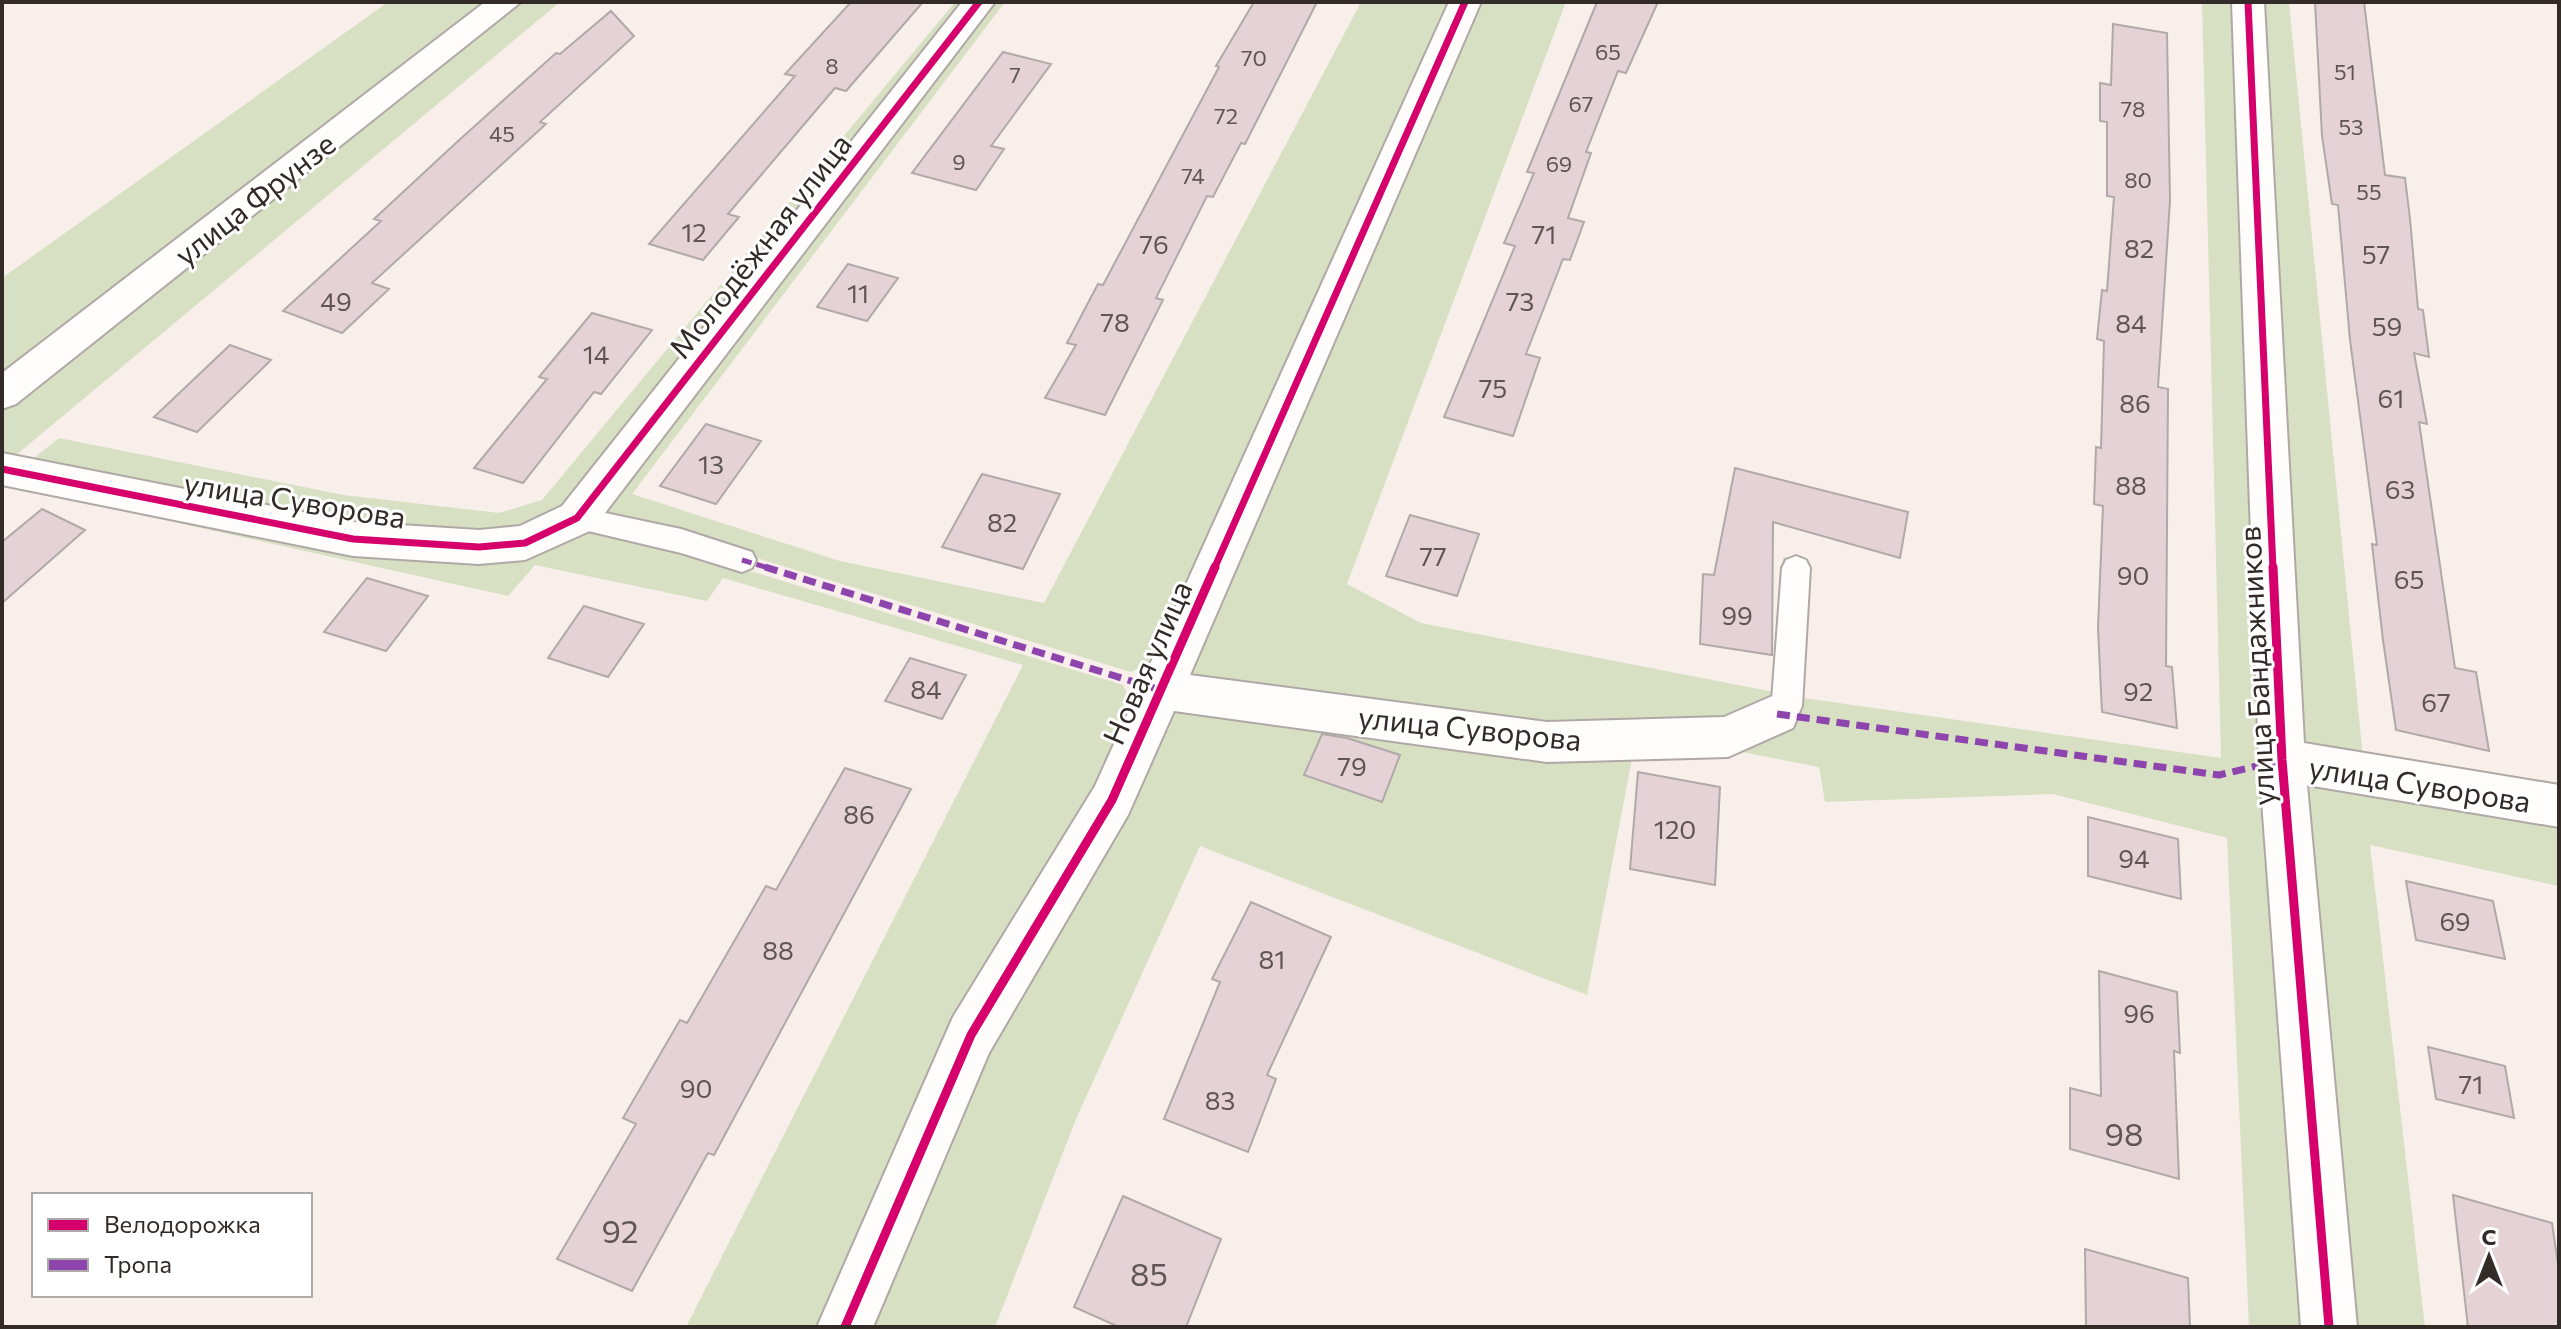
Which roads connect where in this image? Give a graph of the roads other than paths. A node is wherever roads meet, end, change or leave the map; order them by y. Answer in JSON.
{"nodes":[{"id":1,"x":505,"y":2,"type":"edge"},
{"id":2,"x":979,"y":2,"type":"edge"},
{"id":3,"x":1465,"y":2,"type":"edge"},
{"id":4,"x":2248,"y":2,"type":"edge"},
{"id":5,"x":2,"y":394,"type":"edge"},
{"id":6,"x":2,"y":469,"type":"edge"},
{"id":7,"x":577,"y":518,"type":"junction"},
{"id":8,"x":742,"y":560,"type":"dead end"},
{"id":9,"x":1796,"y":568,"type":"dead end"},
{"id":10,"x":1160,"y":690,"type":"junction"},
{"id":11,"x":1777,"y":714,"type":"joint"},
{"id":12,"x":2282,"y":760,"type":"junction"},
{"id":13,"x":2559,"y":806,"type":"edge"},
{"id":14,"x":845,"y":1327,"type":"edge"},
{"id":15,"x":2329,"y":1327,"type":"edge"}],
"edges":[{"from":1,"to":5,"type":"street","name":"улица Фрунзе"},
{"from":2,"to":7,"type":"street","name":"Молодёжная улица"},
{"from":3,"to":10,"type":"street","name":"Новая улица"},
{"from":4,"to":12,"type":"street","name":"улица Бандажников"},
{"from":6,"to":7,"type":"street","name":"улица Суворова"},
{"from":7,"to":8,"type":"lane"},
{"from":9,"to":11,"type":"lane"},
{"from":10,"to":11,"type":"street","name":"улица Суворова"},
{"from":10,"to":14,"type":"street","name":"Новая улица"},
{"from":12,"to":13,"type":"street","name":"улица Суворова"},
{"from":12,"to":15,"type":"street","name":"улица Бандажников"}]}
